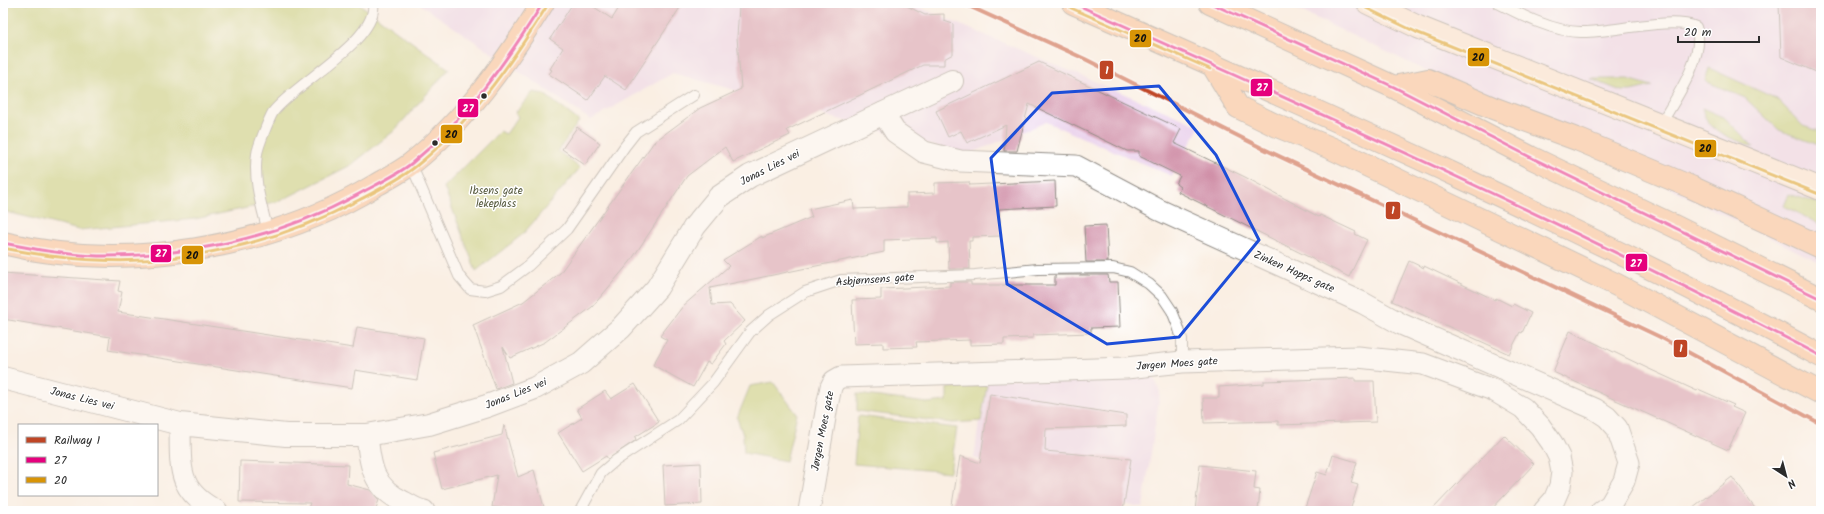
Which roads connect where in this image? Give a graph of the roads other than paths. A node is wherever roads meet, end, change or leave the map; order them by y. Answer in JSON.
{"nodes":[{"id":1,"x":373,"y":3,"type":"edge"},
{"id":2,"x":543,"y":3,"type":"edge"},
{"id":3,"x":1073,"y":3,"type":"edge"},
{"id":4,"x":1210,"y":3,"type":"edge"},
{"id":5,"x":1368,"y":3,"type":"edge"},
{"id":6,"x":1498,"y":3,"type":"edge"},
{"id":7,"x":1212,"y":64,"type":"junction"},
{"id":8,"x":952,"y":81,"type":"dead end"},
{"id":9,"x":1394,"y":87,"type":"junction"},
{"id":10,"x":694,"y":95,"type":"dead end"},
{"id":11,"x":883,"y":113,"type":"junction"},
{"id":12,"x":1660,"y":125,"type":"junction"},
{"id":13,"x":411,"y":164,"type":"junction"},
{"id":14,"x":1821,"y":189,"type":"edge"},
{"id":15,"x":268,"y":232,"type":"junction"},
{"id":16,"x":3,"y":242,"type":"edge"},
{"id":17,"x":1821,"y":247,"type":"edge"},
{"id":18,"x":1821,"y":299,"type":"edge"},
{"id":19,"x":1821,"y":356,"type":"edge"},
{"id":20,"x":1182,"y":362,"type":"junction"},
{"id":21,"x":3,"y":378,"type":"edge"},
{"id":22,"x":1821,"y":393,"type":"edge"},
{"id":23,"x":180,"y":424,"type":"junction"},
{"id":24,"x":367,"y":435,"type":"junction"},
{"id":25,"x":218,"y":511,"type":"edge"},
{"id":26,"x":424,"y":511,"type":"edge"},
{"id":27,"x":580,"y":511,"type":"edge"},
{"id":28,"x":809,"y":511,"type":"edge"},
{"id":29,"x":1544,"y":511,"type":"edge"},
{"id":30,"x":1601,"y":511,"type":"edge"}],
"edges":[{"from":1,"to":15,"type":"lane"},
{"from":2,"to":13,"type":"main road"},
{"from":3,"to":7,"type":"main road"},
{"from":4,"to":9,"type":"main road"},
{"from":5,"to":12,"type":"main road"},
{"from":6,"to":12,"type":"lane"},
{"from":7,"to":19,"type":"main road"},
{"from":7,"to":22,"type":"main road"},
{"from":8,"to":11,"type":"street","name":"Jonas Lies vei"},
{"from":9,"to":17,"type":"main road"},
{"from":9,"to":18,"type":"main road"},
{"from":10,"to":13,"type":"lane"},
{"from":11,"to":24,"type":"street","name":"Jonas Lies vei"},
{"from":11,"to":30,"type":"street","name":"Zinken Hopps gate"},
{"from":12,"to":14,"type":"main road"},
{"from":13,"to":15,"type":"main road"},
{"from":15,"to":16,"type":"main road"},
{"from":20,"to":27,"type":"lane","name":"Asbjørnsens gate"},
{"from":20,"to":28,"type":"street","name":"Jørgen Moes gate"},
{"from":20,"to":29,"type":"street","name":"Jørgen Moes gate"},
{"from":21,"to":23,"type":"street","name":"Jonas Lies vei"},
{"from":23,"to":24,"type":"street","name":"Jonas Lies vei"},
{"from":23,"to":25,"type":"street"},
{"from":24,"to":26,"type":"street"}]}
